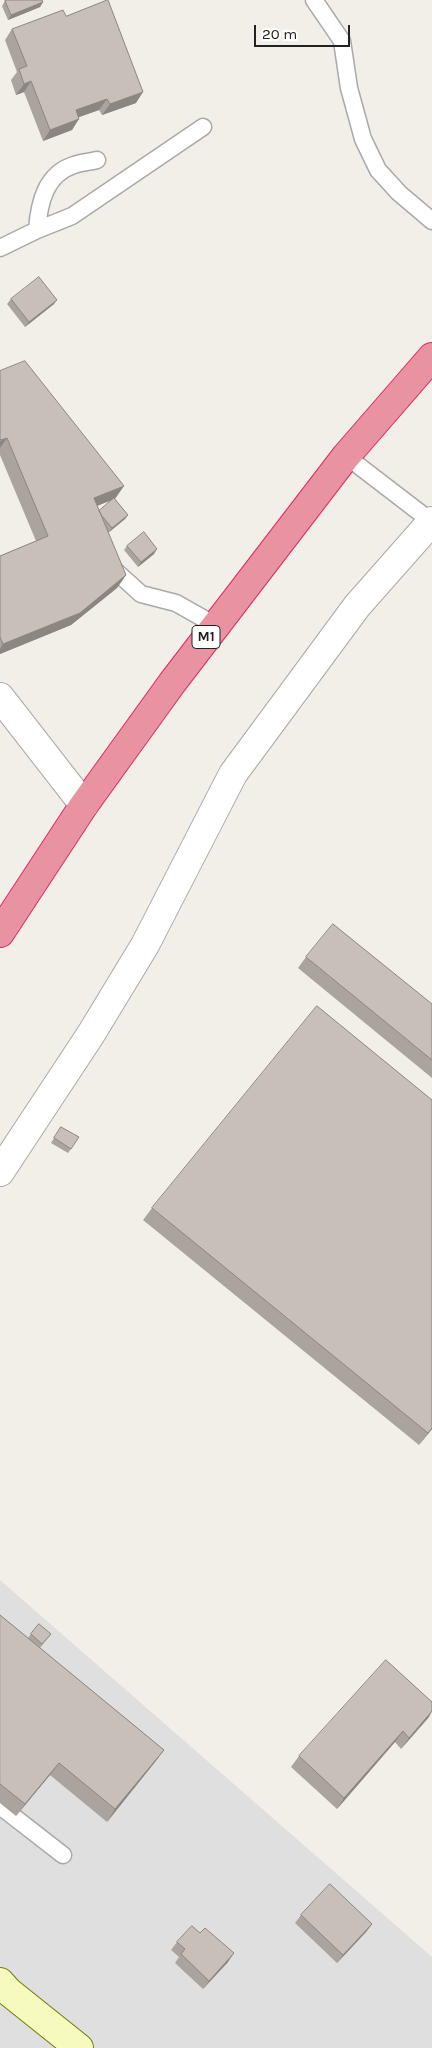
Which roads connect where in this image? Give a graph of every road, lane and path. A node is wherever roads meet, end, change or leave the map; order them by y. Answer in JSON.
{"nodes":[{"id":1,"x":314,"y":0,"type":"edge"},
{"id":2,"x":204,"y":127,"type":"dead end"},
{"id":3,"x":97,"y":160,"type":"dead end"},
{"id":4,"x":432,"y":221,"type":"edge"},
{"id":5,"x":37,"y":230,"type":"junction"},
{"id":6,"x":0,"y":248,"type":"edge"},
{"id":7,"x":432,"y":357,"type":"edge"},
{"id":8,"x":346,"y":456,"type":"junction"},
{"id":9,"x":432,"y":522,"type":"edge"},
{"id":10,"x":110,"y":566,"type":"edge"},
{"id":11,"x":215,"y":625,"type":"junction"},
{"id":12,"x":0,"y":698,"type":"edge"},
{"id":13,"x":84,"y":805,"type":"junction"},
{"id":14,"x":0,"y":933,"type":"edge"},
{"id":15,"x":7,"y":1145,"type":"edge"},
{"id":16,"x":0,"y":1172,"type":"edge"},
{"id":17,"x":0,"y":1806,"type":"edge"},
{"id":18,"x":63,"y":1855,"type":"dead end"},
{"id":19,"x":0,"y":1982,"type":"edge"},
{"id":20,"x":79,"y":2048,"type":"edge"}],
"edges":[{"from":1,"to":4,"type":"lane"},
{"from":2,"to":5,"type":"lane"},
{"from":3,"to":5,"type":"lane"},
{"from":5,"to":6,"type":"lane"},
{"from":7,"to":8,"type":"highway","number":"M1"},
{"from":8,"to":9,"type":"lane"},
{"from":8,"to":11,"type":"highway","number":"M1"},
{"from":9,"to":15,"type":"street"},
{"from":10,"to":11,"type":"lane"},
{"from":11,"to":13,"type":"highway","number":"M1"},
{"from":12,"to":13,"type":"street"},
{"from":13,"to":14,"type":"highway","number":"M1"},
{"from":15,"to":16,"type":"street"},
{"from":17,"to":18,"type":"lane"},
{"from":19,"to":20,"type":"street"}]}
